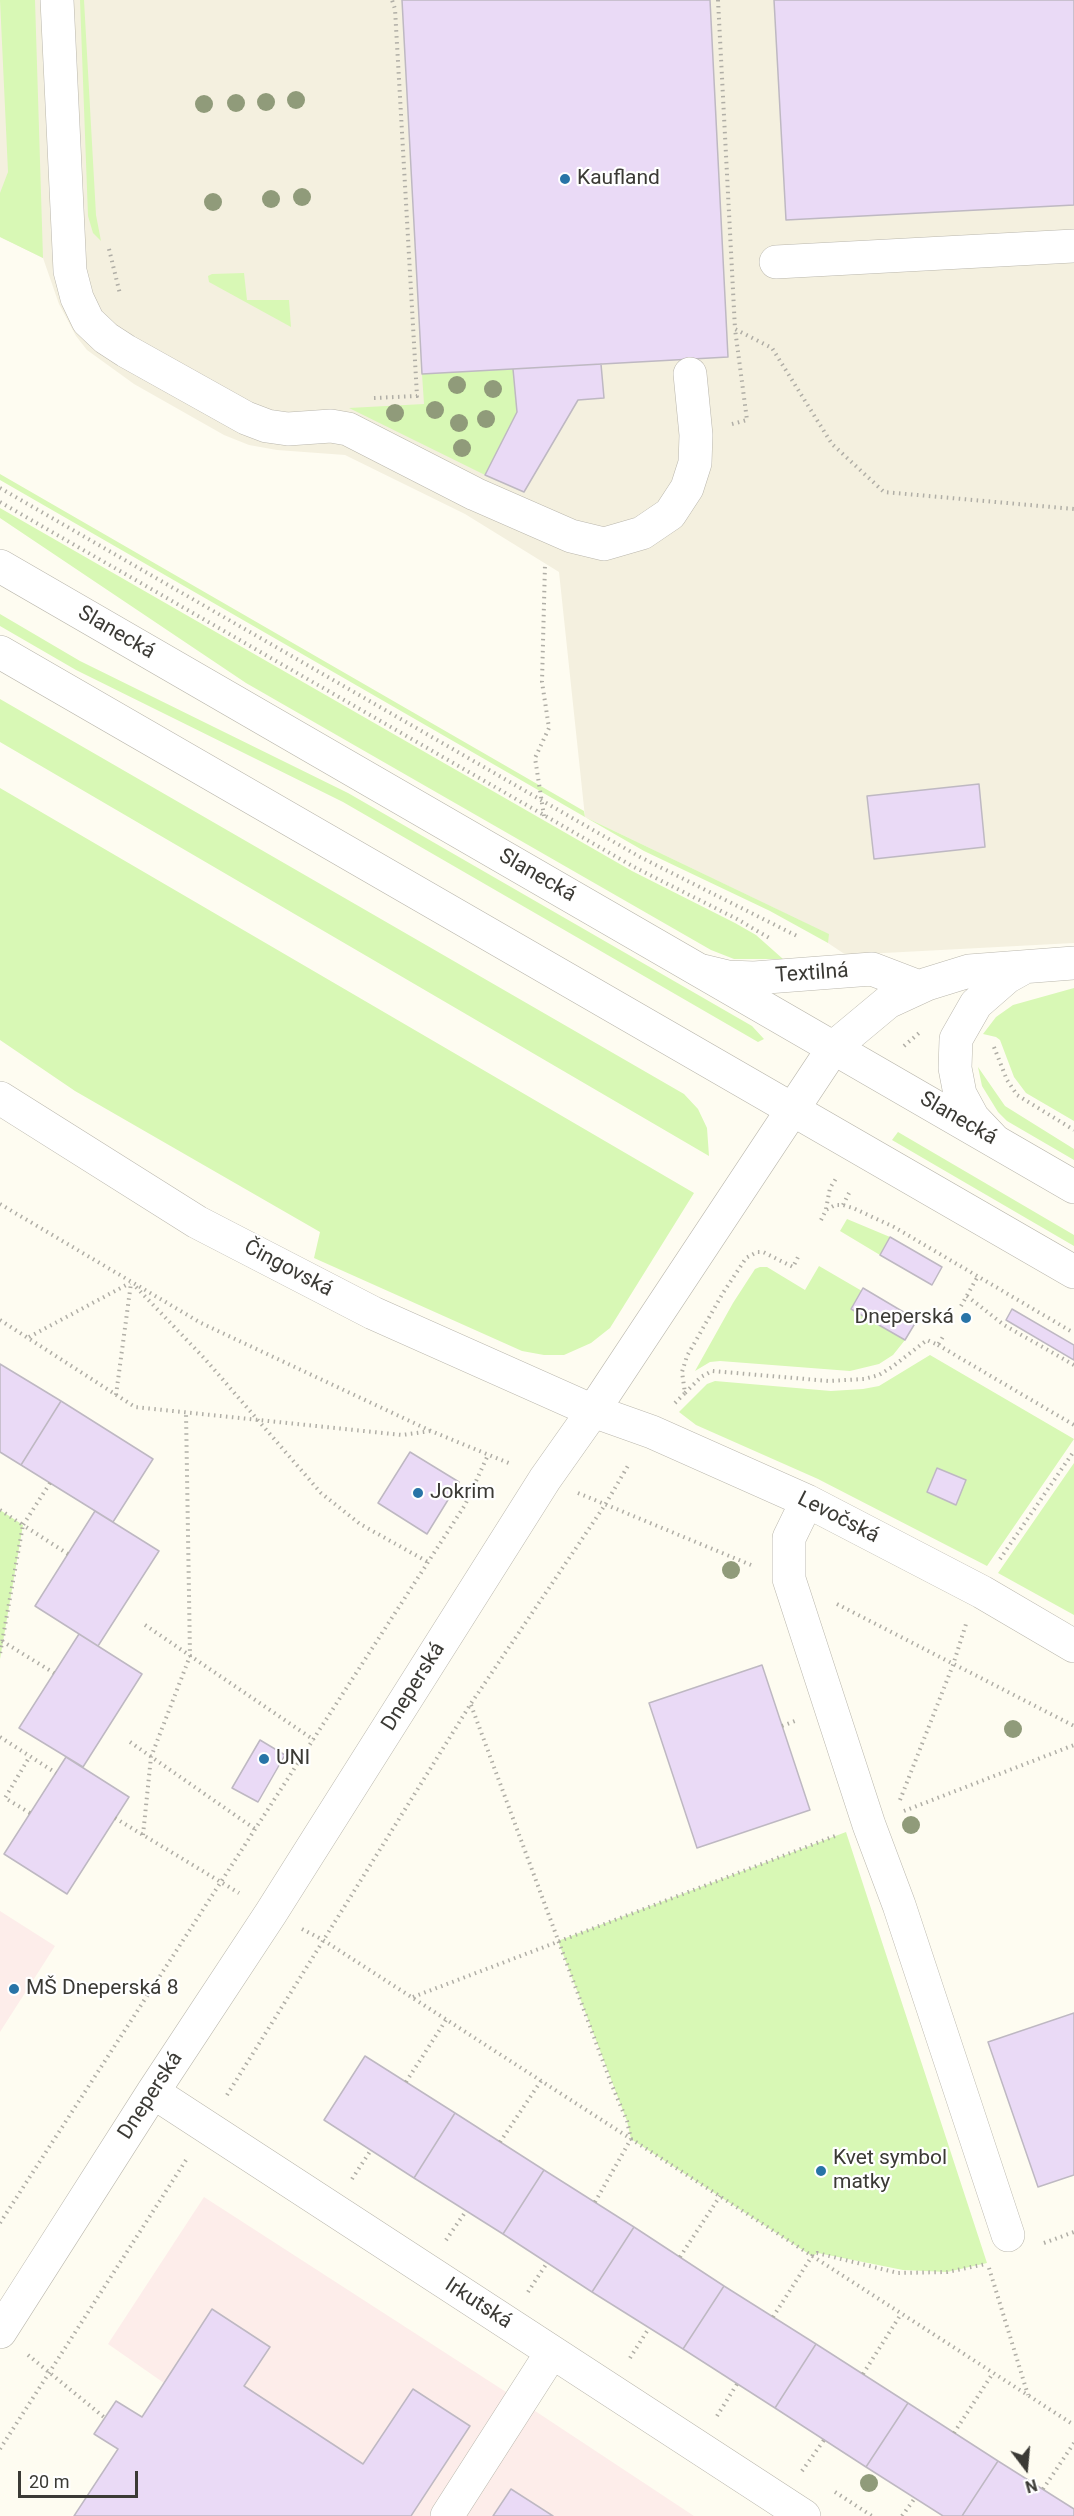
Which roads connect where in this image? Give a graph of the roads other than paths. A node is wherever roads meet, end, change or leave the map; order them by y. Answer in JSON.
{"nodes":[{"id":1,"x":57,"y":0,"type":"edge"},
{"id":2,"x":1074,"y":246,"type":"edge"},
{"id":3,"x":776,"y":262,"type":"dead end"},
{"id":4,"x":690,"y":374,"type":"dead end"},
{"id":5,"x":0,"y":566,"type":"edge"},
{"id":6,"x":0,"y":652,"type":"edge"},
{"id":7,"x":1074,"y":963,"type":"edge"},
{"id":8,"x":1027,"y":966,"type":"junction"},
{"id":9,"x":703,"y":971,"type":"junction"},
{"id":10,"x":919,"y":987,"type":"junction"},
{"id":11,"x":834,"y":1047,"type":"junction"},
{"id":12,"x":0,"y":1098,"type":"edge"},
{"id":13,"x":793,"y":1109,"type":"junction"},
{"id":14,"x":992,"y":1138,"type":"junction"},
{"id":15,"x":1074,"y":1186,"type":"edge"},
{"id":16,"x":1074,"y":1272,"type":"edge"},
{"id":17,"x":593,"y":1411,"type":"junction"},
{"id":18,"x":807,"y":1501,"type":"junction"},
{"id":19,"x":1074,"y":1646,"type":"edge"},
{"id":20,"x":153,"y":2092,"type":"junction"},
{"id":21,"x":1008,"y":2235,"type":"dead end"},
{"id":22,"x":0,"y":2332,"type":"edge"},
{"id":23,"x":552,"y":2352,"type":"junction"},
{"id":24,"x":447,"y":2516,"type":"edge"},
{"id":25,"x":804,"y":2516,"type":"edge"}],
"edges":[{"from":1,"to":4,"type":"street"},
{"from":2,"to":3,"type":"street"},
{"from":5,"to":9,"type":"street","name":"Slanecká"},
{"from":6,"to":13,"type":"street"},
{"from":7,"to":8,"type":"street"},
{"from":8,"to":10,"type":"street"},
{"from":8,"to":14,"type":"street"},
{"from":9,"to":10,"type":"street","name":"Textilná"},
{"from":9,"to":11,"type":"street","name":"Slanecká"},
{"from":10,"to":11,"type":"street"},
{"from":11,"to":13,"type":"street","name":"Dneperská"},
{"from":11,"to":14,"type":"street","name":"Slanecká"},
{"from":12,"to":17,"type":"street","name":"Čingovská"},
{"from":13,"to":16,"type":"street"},
{"from":13,"to":17,"type":"street","name":"Dneperská"},
{"from":14,"to":15,"type":"street","name":"Slanecká"},
{"from":17,"to":18,"type":"street","name":"Levočská"},
{"from":17,"to":20,"type":"street","name":"Dneperská"},
{"from":18,"to":19,"type":"street","name":"Levočská"},
{"from":18,"to":21,"type":"street"},
{"from":20,"to":22,"type":"street","name":"Dneperská"},
{"from":20,"to":23,"type":"street","name":"Irkutská"},
{"from":23,"to":24,"type":"street"},
{"from":23,"to":25,"type":"street","name":"Irkutská"}]}
